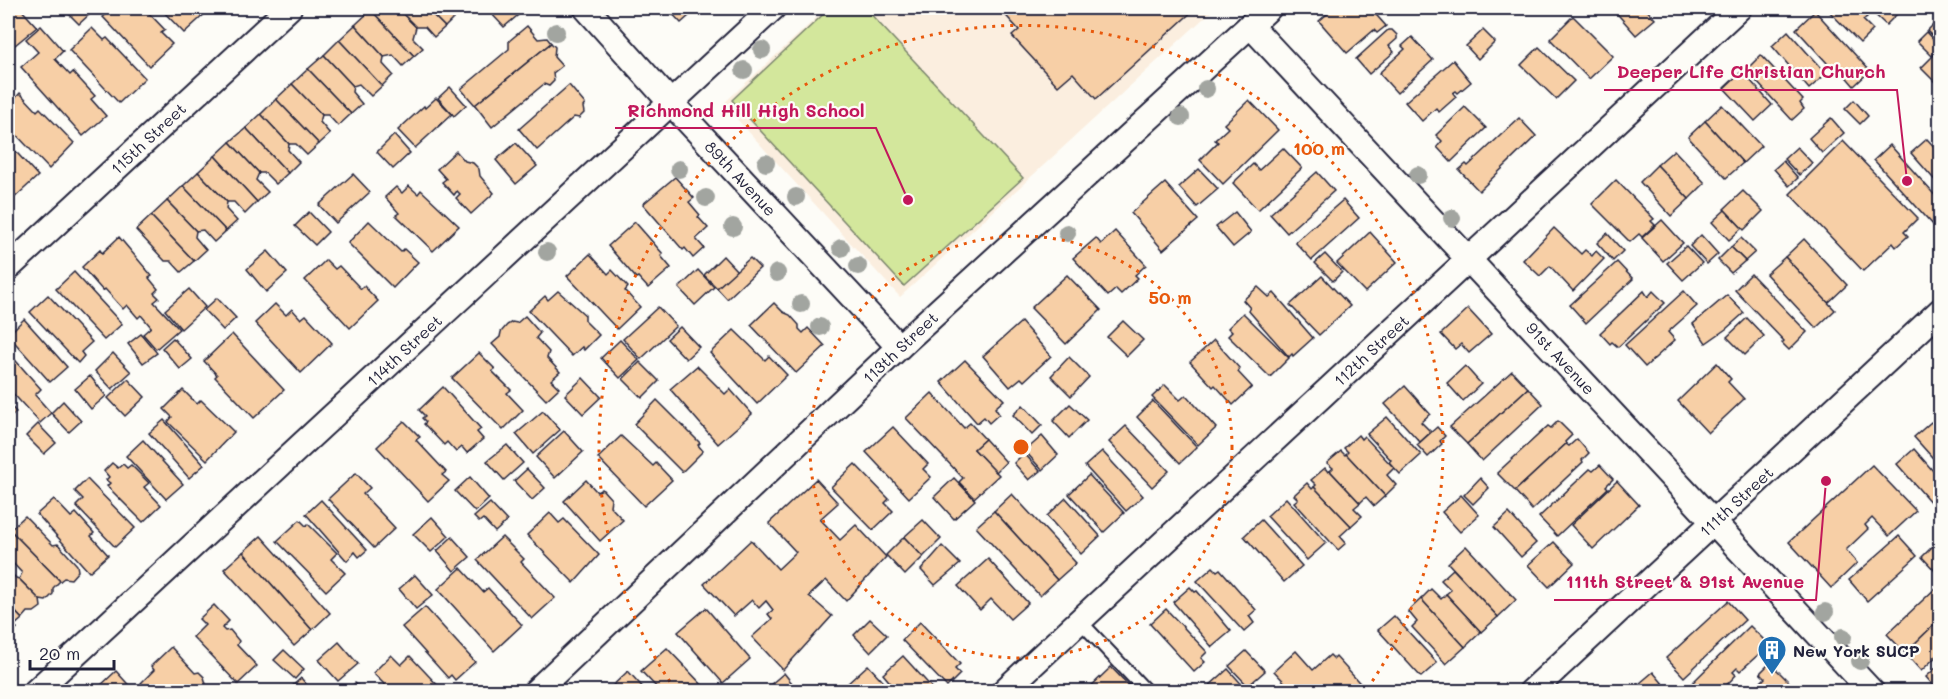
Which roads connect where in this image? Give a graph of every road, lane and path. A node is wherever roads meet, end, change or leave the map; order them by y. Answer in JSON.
{"nodes":[{"id":1,"x":289,"y":8,"type":"edge"},
{"id":2,"x":586,"y":8,"type":"edge"},
{"id":3,"x":773,"y":8,"type":"edge"},
{"id":4,"x":1269,"y":8,"type":"edge"},
{"id":5,"x":1739,"y":8,"type":"edge"},
{"id":6,"x":1250,"y":25,"type":"junction"},
{"id":7,"x":671,"y":103,"type":"junction"},
{"id":8,"x":1468,"y":260,"type":"junction"},
{"id":9,"x":8,"y":268,"type":"edge"},
{"id":10,"x":1941,"y":311,"type":"edge"},
{"id":11,"x":899,"y":347,"type":"junction"},
{"id":12,"x":1714,"y":522,"type":"junction"},
{"id":13,"x":1079,"y":620,"type":"junction"},
{"id":14,"x":42,"y":689,"type":"edge"},
{"id":15,"x":535,"y":692,"type":"edge"},
{"id":16,"x":1003,"y":692,"type":"edge"},
{"id":17,"x":1147,"y":692,"type":"edge"},
{"id":18,"x":1532,"y":692,"type":"edge"},
{"id":19,"x":1872,"y":692,"type":"edge"}],
"edges":[{"from":1,"to":9,"type":"street","name":"115th Street"},
{"from":2,"to":7,"type":"street","name":"89th Avenue"},
{"from":3,"to":7,"type":"street","name":"114th Street"},
{"from":4,"to":6,"type":"street","name":"113th Street"},
{"from":5,"to":8,"type":"street","name":"112th Street"},
{"from":6,"to":8,"type":"street","name":"91st Avenue"},
{"from":6,"to":11,"type":"street","name":"113th Street"},
{"from":7,"to":11,"type":"street","name":"89th Avenue"},
{"from":7,"to":14,"type":"street","name":"114th Street"},
{"from":8,"to":12,"type":"street","name":"91st Avenue"},
{"from":8,"to":13,"type":"street","name":"112th Street"},
{"from":10,"to":12,"type":"street","name":"111th Street"},
{"from":11,"to":15,"type":"street","name":"113th Street"},
{"from":12,"to":18,"type":"street","name":"111th Street"},
{"from":12,"to":19,"type":"street","name":"91st Avenue"},
{"from":13,"to":16,"type":"street","name":"112th Street"},
{"from":13,"to":17,"type":"lane"}]}
